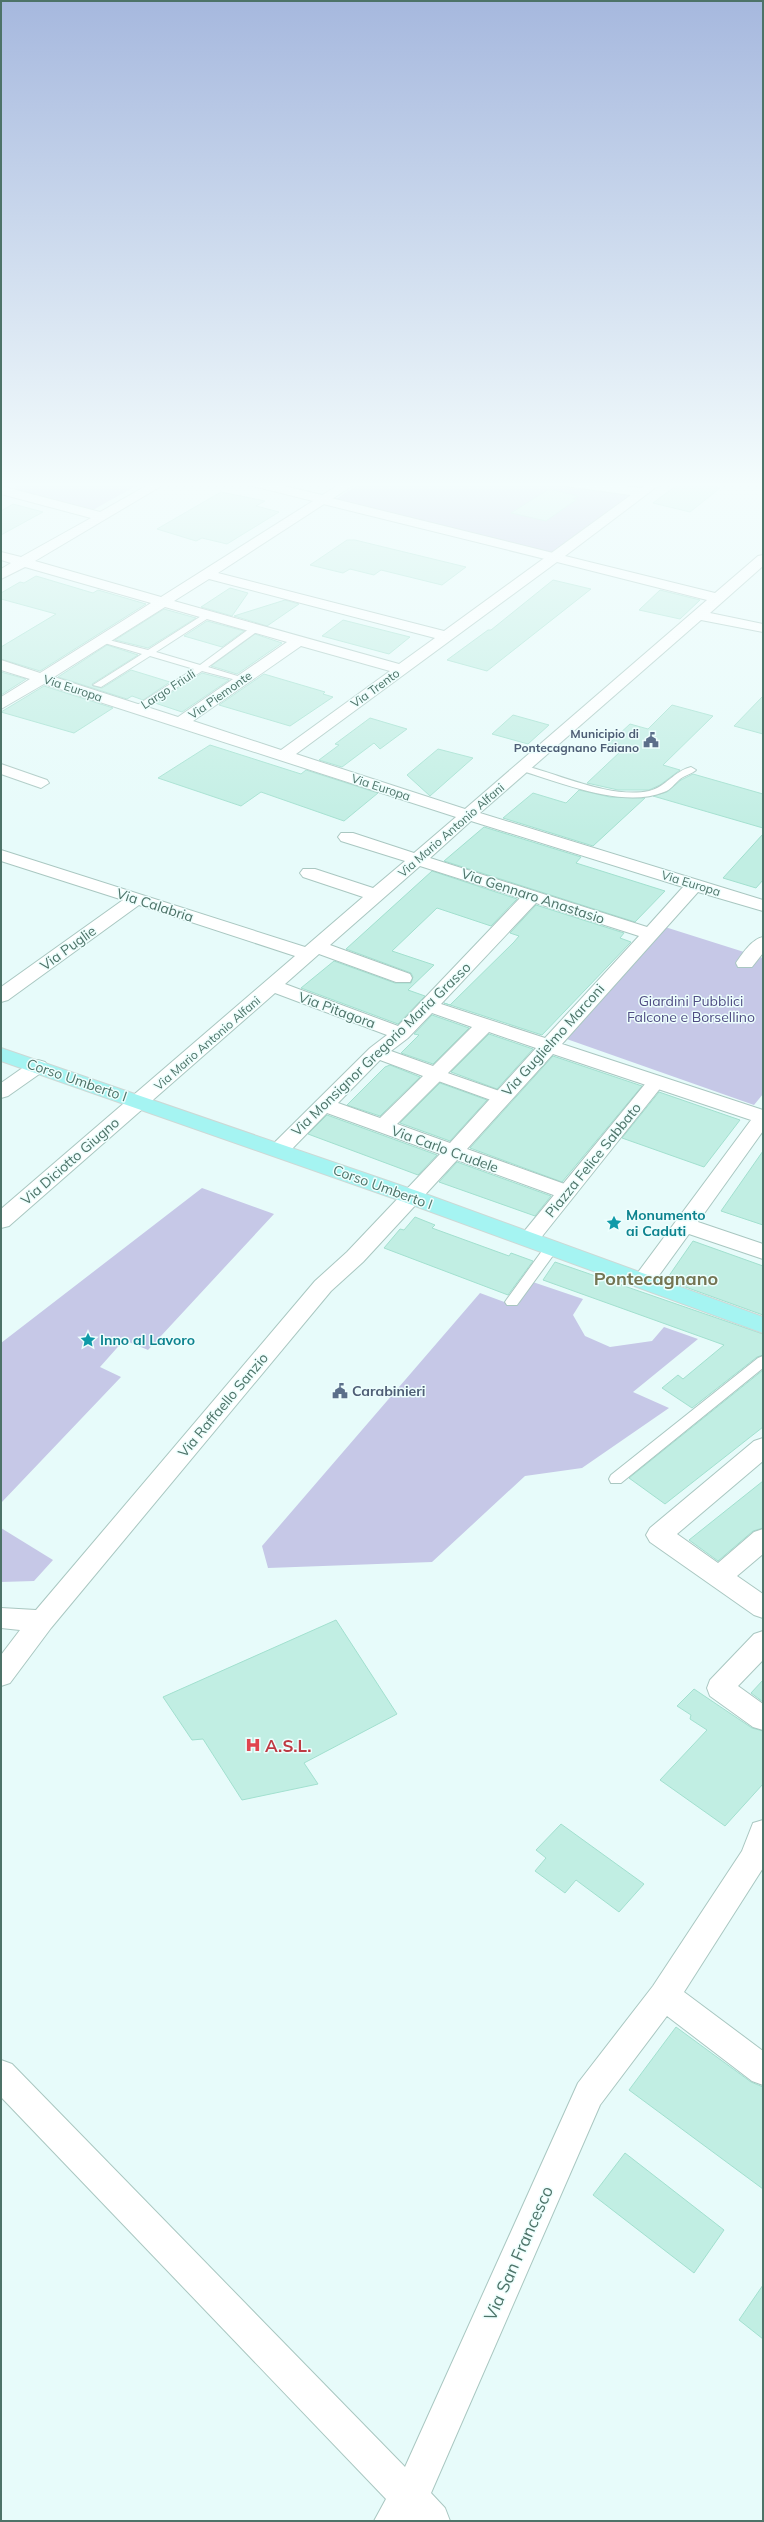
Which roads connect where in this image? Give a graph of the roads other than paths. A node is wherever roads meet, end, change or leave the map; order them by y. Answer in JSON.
{"nodes":[{"id":1,"x":155,"y":600,"type":"edge"},
{"id":2,"x":167,"y":600,"type":"edge"},
{"id":3,"x":306,"y":600,"type":"edge"},
{"id":4,"x":495,"y":600,"type":"edge"},
{"id":5,"x":715,"y":600,"type":"edge"},
{"id":6,"x":163,"y":602,"type":"junction"},
{"id":7,"x":698,"y":614,"type":"junction"},
{"id":8,"x":209,"y":616,"type":"junction"},
{"id":9,"x":256,"y":628,"type":"junction"},
{"id":10,"x":763,"y":628,"type":"edge"},
{"id":11,"x":446,"y":636,"type":"junction"},
{"id":12,"x":104,"y":640,"type":"junction"},
{"id":13,"x":299,"y":640,"type":"junction"},
{"id":14,"x":149,"y":652,"type":"junction"},
{"id":15,"x":1,"y":665,"type":"edge"},
{"id":16,"x":200,"y":669,"type":"junction"},
{"id":17,"x":400,"y":669,"type":"junction"},
{"id":18,"x":43,"y":679,"type":"junction"},
{"id":19,"x":242,"y":680,"type":"junction"},
{"id":20,"x":98,"y":685,"type":"dead end"},
{"id":21,"x":1,"y":704,"type":"edge"},
{"id":22,"x":137,"y":709,"type":"junction"},
{"id":23,"x":180,"y":723,"type":"junction"},
{"id":24,"x":283,"y":756,"type":"junction"},
{"id":25,"x":522,"y":768,"type":"junction"},
{"id":26,"x":1,"y":769,"type":"edge"},
{"id":27,"x":691,"y":770,"type":"dead end"},
{"id":28,"x":41,"y":783,"type":"dead end"},
{"id":29,"x":468,"y":815,"type":"junction"},
{"id":30,"x":347,"y":837,"type":"dead end"},
{"id":31,"x":1,"y":855,"type":"edge"},
{"id":32,"x":417,"y":859,"type":"junction"},
{"id":33,"x":309,"y":872,"type":"dead end"},
{"id":34,"x":695,"y":885,"type":"junction"},
{"id":35,"x":376,"y":895,"type":"junction"},
{"id":36,"x":532,"y":896,"type":"junction"},
{"id":37,"x":135,"y":900,"type":"junction"},
{"id":38,"x":763,"y":906,"type":"edge"},
{"id":39,"x":649,"y":933,"type":"junction"},
{"id":40,"x":763,"y":942,"type":"edge"},
{"id":41,"x":313,"y":950,"type":"junction"},
{"id":42,"x":744,"y":963,"type":"dead end"},
{"id":43,"x":403,"y":978,"type":"dead end"},
{"id":44,"x":272,"y":986,"type":"junction"},
{"id":45,"x":1,"y":996,"type":"edge"},
{"id":46,"x":429,"y":1006,"type":"junction"},
{"id":47,"x":485,"y":1025,"type":"junction"},
{"id":48,"x":401,"y":1034,"type":"junction"},
{"id":49,"x":548,"y":1046,"type":"junction"},
{"id":50,"x":377,"y":1052,"type":"junction"},
{"id":51,"x":1,"y":1054,"type":"edge"},
{"id":52,"x":38,"y":1066,"type":"junction"},
{"id":53,"x":436,"y":1074,"type":"junction"},
{"id":54,"x":656,"y":1082,"type":"junction"},
{"id":55,"x":1,"y":1092,"type":"edge"},
{"id":56,"x":502,"y":1098,"type":"junction"},
{"id":57,"x":140,"y":1101,"type":"junction"},
{"id":58,"x":324,"y":1105,"type":"junction"},
{"id":59,"x":763,"y":1117,"type":"edge"},
{"id":60,"x":383,"y":1127,"type":"junction"},
{"id":61,"x":279,"y":1150,"type":"junction"},
{"id":62,"x":453,"y":1152,"type":"junction"},
{"id":63,"x":566,"y":1192,"type":"junction"},
{"id":64,"x":412,"y":1197,"type":"junction"},
{"id":65,"x":1,"y":1221,"type":"edge"},
{"id":66,"x":684,"y":1226,"type":"junction"},
{"id":67,"x":529,"y":1239,"type":"junction"},
{"id":68,"x":552,"y":1247,"type":"junction"},
{"id":69,"x":763,"y":1252,"type":"edge"},
{"id":70,"x":644,"y":1280,"type":"junction"},
{"id":71,"x":512,"y":1302,"type":"dead end"},
{"id":72,"x":763,"y":1325,"type":"edge"},
{"id":73,"x":763,"y":1361,"type":"edge"},
{"id":74,"x":763,"y":1448,"type":"edge"},
{"id":75,"x":616,"y":1479,"type":"dead end"},
{"id":76,"x":763,"y":1539,"type":"edge"},
{"id":77,"x":719,"y":1577,"type":"junction"},
{"id":78,"x":763,"y":1608,"type":"edge"},
{"id":79,"x":1,"y":1618,"type":"edge"},
{"id":80,"x":42,"y":1621,"type":"junction"},
{"id":81,"x":763,"y":1642,"type":"edge"},
{"id":82,"x":1,"y":1675,"type":"edge"},
{"id":83,"x":763,"y":1719,"type":"edge"},
{"id":84,"x":760,"y":1851,"type":"edge"},
{"id":85,"x":664,"y":1996,"type":"junction"},
{"id":86,"x":763,"y":2070,"type":"edge"},
{"id":87,"x":1,"y":2075,"type":"edge"},
{"id":88,"x":411,"y":2513,"type":"edge"}],
"edges":[{"from":1,"to":6,"type":"street"},
{"from":2,"to":6,"type":"street"},
{"from":3,"to":11,"type":"street"},
{"from":4,"to":11,"type":"street","name":"Via Trento"},
{"from":5,"to":7,"type":"street","name":"Via Mario Antonio Alfani"},
{"from":6,"to":8,"type":"street"},
{"from":6,"to":12,"type":"street"},
{"from":7,"to":10,"type":"street"},
{"from":7,"to":25,"type":"street","name":"Via Mario Antonio Alfani"},
{"from":8,"to":9,"type":"street"},
{"from":8,"to":14,"type":"lane"},
{"from":9,"to":13,"type":"street"},
{"from":9,"to":16,"type":"lane","name":"Largo Friuli"},
{"from":11,"to":17,"type":"street","name":"Via Trento"},
{"from":12,"to":14,"type":"lane","name":"Largo Friuli"},
{"from":12,"to":18,"type":"street"},
{"from":13,"to":17,"type":"street"},
{"from":13,"to":19,"type":"street","name":"Via Piemonte"},
{"from":14,"to":16,"type":"lane","name":"Largo Friuli"},
{"from":14,"to":20,"type":"lane"},
{"from":15,"to":18,"type":"street","name":"Via Europa"},
{"from":16,"to":19,"type":"lane","name":"Largo Friuli"},
{"from":16,"to":22,"type":"lane","name":"Largo Friuli"},
{"from":17,"to":24,"type":"street","name":"Via Trento"},
{"from":18,"to":21,"type":"street"},
{"from":18,"to":22,"type":"street","name":"Via Europa"},
{"from":19,"to":23,"type":"street","name":"Via Piemonte"},
{"from":22,"to":23,"type":"street","name":"Via Europa"},
{"from":23,"to":24,"type":"street","name":"Via Europa"},
{"from":24,"to":29,"type":"street","name":"Via Europa"},
{"from":25,"to":27,"type":"lane"},
{"from":25,"to":29,"type":"street","name":"Via Mario Antonio Alfani"},
{"from":26,"to":28,"type":"street"},
{"from":29,"to":32,"type":"street","name":"Via Mario Antonio Alfani"},
{"from":29,"to":34,"type":"street","name":"Via Europa"},
{"from":30,"to":32,"type":"street","name":"Via Gennaro Anastasio"},
{"from":31,"to":37,"type":"street","name":"Via Calabria"},
{"from":32,"to":35,"type":"street","name":"Via Mario Antonio Alfani"},
{"from":32,"to":36,"type":"street","name":"Via Gennaro Anastasio"},
{"from":33,"to":35,"type":"street"},
{"from":34,"to":38,"type":"street","name":"Via Europa"},
{"from":34,"to":39,"type":"street","name":"Via Guglielmo Marconi"},
{"from":35,"to":41,"type":"street","name":"Via Mario Antonio Alfani"},
{"from":36,"to":39,"type":"street","name":"Via Gennaro Anastasio"},
{"from":36,"to":46,"type":"street","name":"Via Monsignor Gregorio Maria Grasso"},
{"from":37,"to":41,"type":"street","name":"Via Calabria"},
{"from":37,"to":45,"type":"street","name":"Via Puglie"},
{"from":39,"to":49,"type":"street","name":"Via Guglielmo Marconi"},
{"from":40,"to":42,"type":"street"},
{"from":41,"to":43,"type":"street","name":"Via Calabria"},
{"from":41,"to":44,"type":"street","name":"Via Mario Antonio Alfani"},
{"from":44,"to":48,"type":"street","name":"Via Pitagora"},
{"from":44,"to":57,"type":"street","name":"Via Mario Antonio Alfani"},
{"from":46,"to":47,"type":"street"},
{"from":46,"to":48,"type":"street","name":"Via Monsignor Gregorio Maria Grasso"},
{"from":47,"to":49,"type":"street"},
{"from":47,"to":53,"type":"street"},
{"from":48,"to":50,"type":"street","name":"Via Monsignor Gregorio Maria Grasso"},
{"from":49,"to":54,"type":"street"},
{"from":49,"to":56,"type":"street","name":"Via Guglielmo Marconi"},
{"from":50,"to":53,"type":"street"},
{"from":50,"to":58,"type":"street","name":"Via Monsignor Gregorio Maria Grasso"},
{"from":51,"to":52,"type":"main road","name":"Corso Umberto I"},
{"from":52,"to":55,"type":"street"},
{"from":52,"to":57,"type":"main road","name":"Corso Umberto I"},
{"from":53,"to":56,"type":"street"},
{"from":53,"to":60,"type":"street"},
{"from":54,"to":59,"type":"street"},
{"from":54,"to":63,"type":"street","name":"Piazza Felice Sabbato"},
{"from":56,"to":62,"type":"street","name":"Via Guglielmo Marconi"},
{"from":57,"to":61,"type":"main road","name":"Corso Umberto I"},
{"from":57,"to":65,"type":"street","name":"Via Diciotto Giugno"},
{"from":58,"to":60,"type":"street","name":"Via Carlo Crudele"},
{"from":58,"to":61,"type":"street","name":"Via Monsignor Gregorio Maria Grasso"},
{"from":59,"to":66,"type":"street"},
{"from":60,"to":62,"type":"street","name":"Via Carlo Crudele"},
{"from":61,"to":64,"type":"main road","name":"Corso Umberto I"},
{"from":62,"to":63,"type":"street","name":"Via Carlo Crudele"},
{"from":62,"to":64,"type":"street","name":"Via Guglielmo Marconi"},
{"from":63,"to":67,"type":"street","name":"Piazza Felice Sabbato"},
{"from":64,"to":67,"type":"main road","name":"Corso Umberto I"},
{"from":64,"to":80,"type":"street","name":"Via Raffaello Sanzio"},
{"from":66,"to":69,"type":"street"},
{"from":66,"to":70,"type":"street"},
{"from":67,"to":68,"type":"main road","name":"Corso Umberto I"},
{"from":68,"to":70,"type":"main road","name":"Corso Umberto I"},
{"from":68,"to":71,"type":"lane"},
{"from":70,"to":72,"type":"main road","name":"Corso Umberto I"},
{"from":73,"to":75,"type":"lane"},
{"from":74,"to":77,"type":"street"},
{"from":76,"to":77,"type":"street"},
{"from":77,"to":78,"type":"street"},
{"from":79,"to":80,"type":"street"},
{"from":80,"to":82,"type":"street","name":"Via Raffaello Sanzio"},
{"from":81,"to":83,"type":"street"},
{"from":84,"to":85,"type":"street","name":"Via San Francesco"},
{"from":85,"to":86,"type":"street"},
{"from":85,"to":88,"type":"street","name":"Via San Francesco"},
{"from":87,"to":88,"type":"street"}]}
